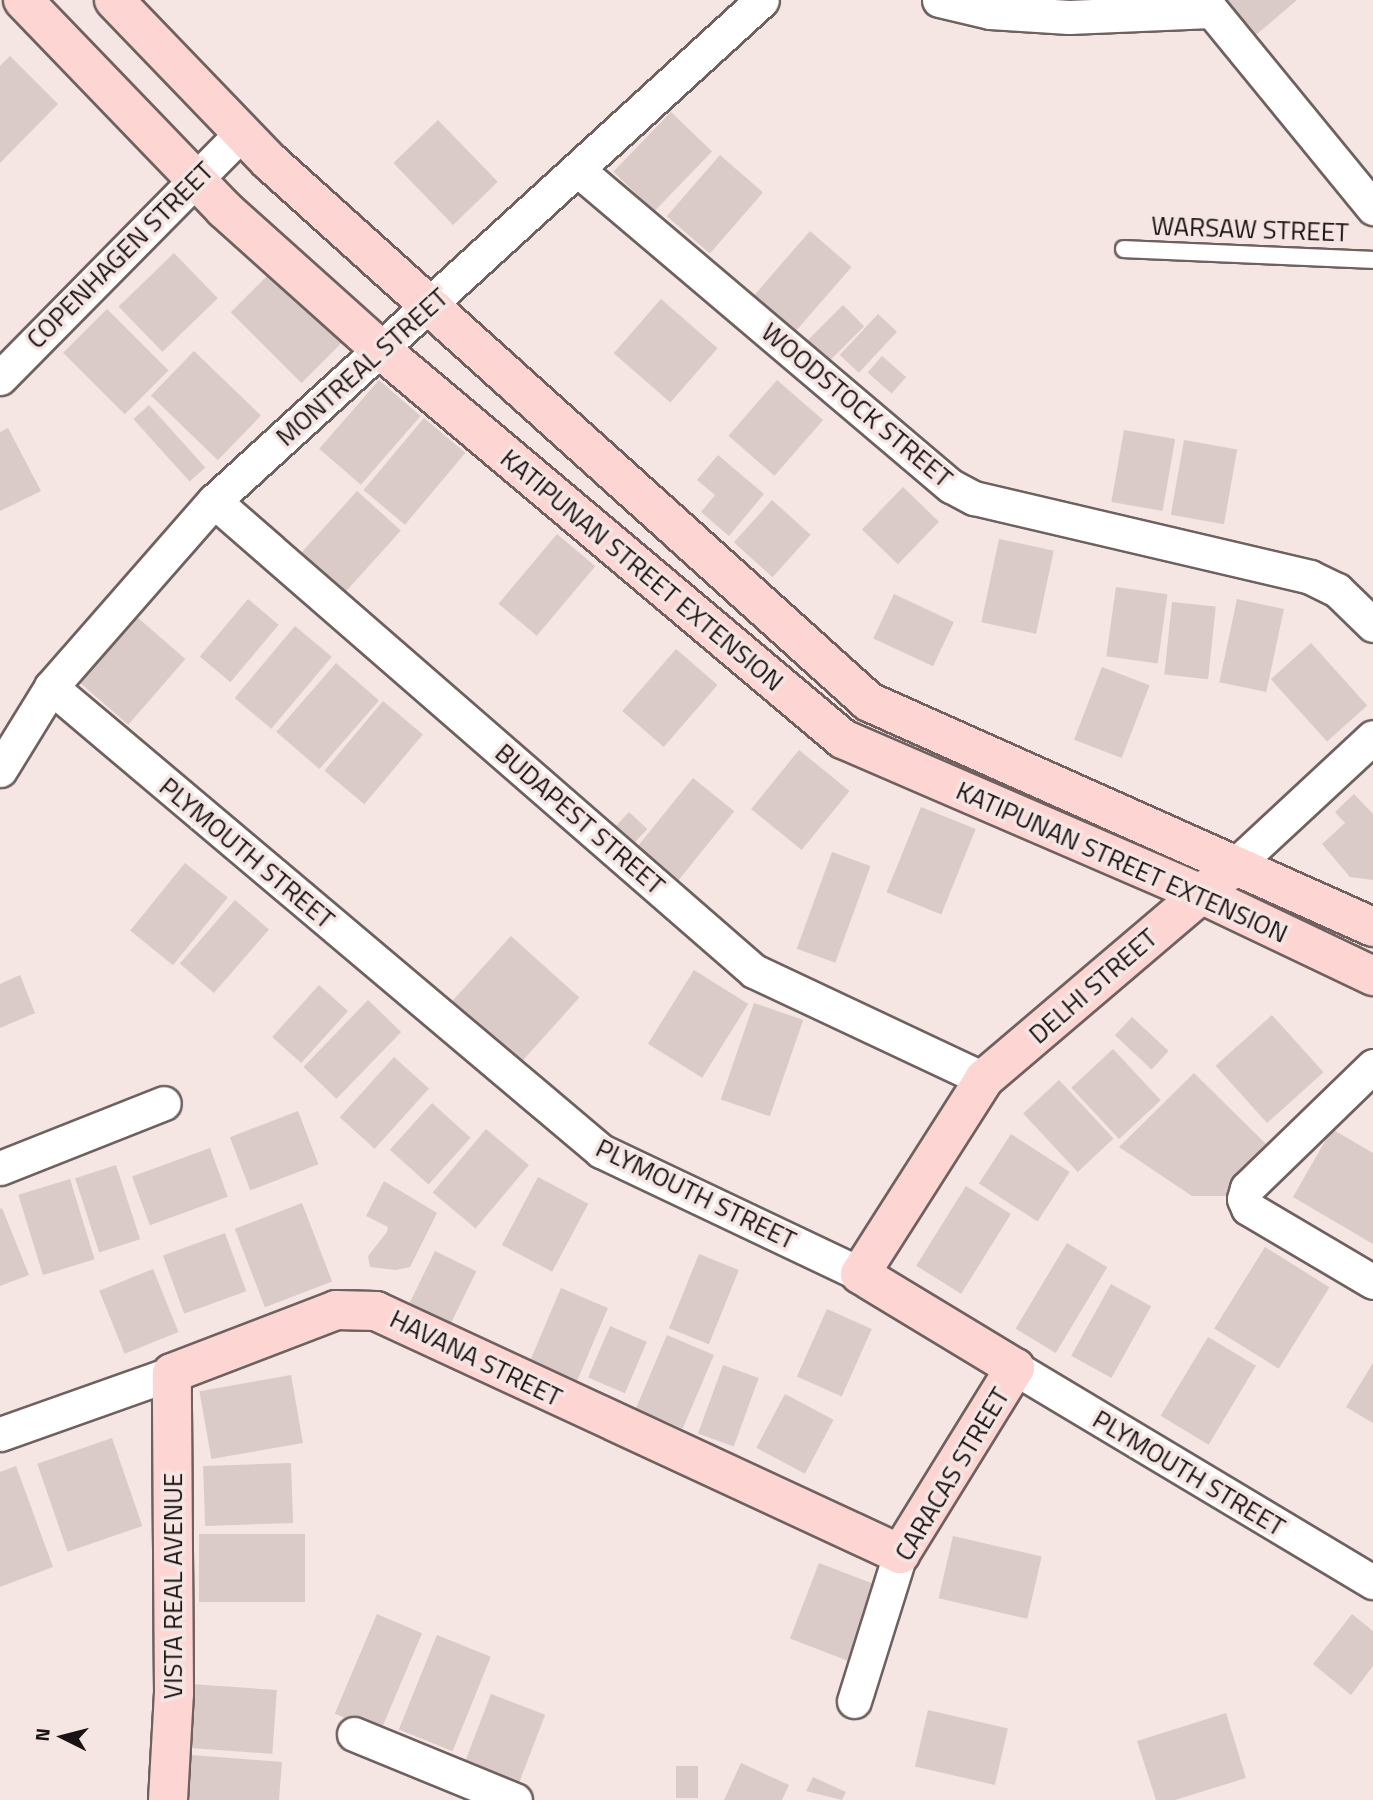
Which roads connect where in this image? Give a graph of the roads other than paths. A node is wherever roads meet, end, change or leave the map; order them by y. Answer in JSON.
{"nodes":[{"id":1,"x":23,"y":0,"type":"edge"},
{"id":2,"x":114,"y":0,"type":"edge"},
{"id":3,"x":762,"y":0,"type":"edge"},
{"id":4,"x":939,"y":0,"type":"edge"},
{"id":5,"x":1207,"y":5,"type":"edge"},
{"id":6,"x":242,"y":133,"type":"junction"},
{"id":7,"x":578,"y":170,"type":"junction"},
{"id":8,"x":194,"y":179,"type":"junction"},
{"id":9,"x":1373,"y":208,"type":"edge"},
{"id":10,"x":1124,"y":249,"type":"dead end"},
{"id":11,"x":1373,"y":260,"type":"edge"},
{"id":12,"x":430,"y":305,"type":"junction"},
{"id":13,"x":381,"y":350,"type":"junction"},
{"id":14,"x":0,"y":378,"type":"edge"},
{"id":15,"x":214,"y":501,"type":"junction"},
{"id":16,"x":1373,"y":625,"type":"edge"},
{"id":17,"x":51,"y":687,"type":"junction"},
{"id":18,"x":1373,"y":737,"type":"edge"},
{"id":19,"x":0,"y":769,"type":"edge"},
{"id":20,"x":1232,"y":868,"type":"junction"},
{"id":21,"x":1201,"y":894,"type":"junction"},
{"id":22,"x":1373,"y":927,"type":"edge"},
{"id":23,"x":1373,"y":976,"type":"edge"},
{"id":24,"x":1373,"y":1066,"type":"edge"},
{"id":25,"x":984,"y":1079,"type":"junction"},
{"id":26,"x":164,"y":1103,"type":"dead end"},
{"id":27,"x":0,"y":1168,"type":"edge"},
{"id":28,"x":860,"y":1274,"type":"junction"},
{"id":29,"x":1373,"y":1282,"type":"edge"},
{"id":30,"x":1015,"y":1368,"type":"junction"},
{"id":31,"x":172,"y":1373,"type":"junction"},
{"id":32,"x":0,"y":1434,"type":"edge"},
{"id":33,"x":900,"y":1554,"type":"junction"},
{"id":34,"x":1373,"y":1582,"type":"edge"},
{"id":35,"x":854,"y":1701,"type":"dead end"},
{"id":36,"x":354,"y":1734,"type":"dead end"},
{"id":37,"x":167,"y":1800,"type":"edge"},
{"id":38,"x":515,"y":1800,"type":"edge"}],
"edges":[{"from":1,"to":8,"type":"street","name":"KATIPUNAN STREET EXTENSION"},
{"from":2,"to":6,"type":"street","name":"KATIPUNAN STREET EXTENSION"},
{"from":3,"to":7,"type":"street","name":"MONTREAL STREET"},
{"from":4,"to":5,"type":"street"},
{"from":5,"to":9,"type":"street"},
{"from":6,"to":8,"type":"street","name":"COPENHAGEN STREET"},
{"from":6,"to":12,"type":"street","name":"KATIPUNAN STREET EXTENSION"},
{"from":7,"to":12,"type":"street","name":"MONTREAL STREET"},
{"from":7,"to":16,"type":"street","name":"WOODSTOCK STREET"},
{"from":8,"to":13,"type":"street","name":"KATIPUNAN STREET EXTENSION"},
{"from":8,"to":14,"type":"street","name":"COPENHAGEN STREET"},
{"from":10,"to":11,"type":"lane","name":"WARSAW STREET"},
{"from":12,"to":13,"type":"street","name":"MONTREAL STREET"},
{"from":12,"to":20,"type":"street","name":"KATIPUNAN STREET EXTENSION"},
{"from":13,"to":15,"type":"street","name":"MONTREAL STREET"},
{"from":13,"to":21,"type":"street","name":"KATIPUNAN STREET EXTENSION"},
{"from":15,"to":17,"type":"street","name":"MONTREAL STREET"},
{"from":15,"to":25,"type":"street","name":"BUDAPEST STREET"},
{"from":17,"to":19,"type":"street","name":"MONTREAL STREET"},
{"from":17,"to":28,"type":"street","name":"PLYMOUTH STREET"},
{"from":18,"to":20,"type":"street","name":"DELHI STREET"},
{"from":20,"to":21,"type":"street","name":"DELHI STREET"},
{"from":20,"to":22,"type":"street","name":"KATIPUNAN STREET EXTENSION"},
{"from":21,"to":23,"type":"street","name":"KATIPUNAN STREET EXTENSION"},
{"from":21,"to":25,"type":"street","name":"DELHI STREET"},
{"from":24,"to":29,"type":"street"},
{"from":25,"to":28,"type":"street","name":"DELHI STREET"},
{"from":26,"to":27,"type":"street"},
{"from":28,"to":30,"type":"street","name":"PLYMOUTH STREET"},
{"from":30,"to":33,"type":"street","name":"CARACAS STREET"},
{"from":30,"to":34,"type":"street","name":"PLYMOUTH STREET"},
{"from":31,"to":32,"type":"street","name":"HAVANA STREET"},
{"from":31,"to":33,"type":"street","name":"HAVANA STREET"},
{"from":31,"to":37,"type":"street","name":"VISTA REAL AVENUE"},
{"from":33,"to":35,"type":"street","name":"CARACAS STREET"},
{"from":36,"to":38,"type":"street"}]}
